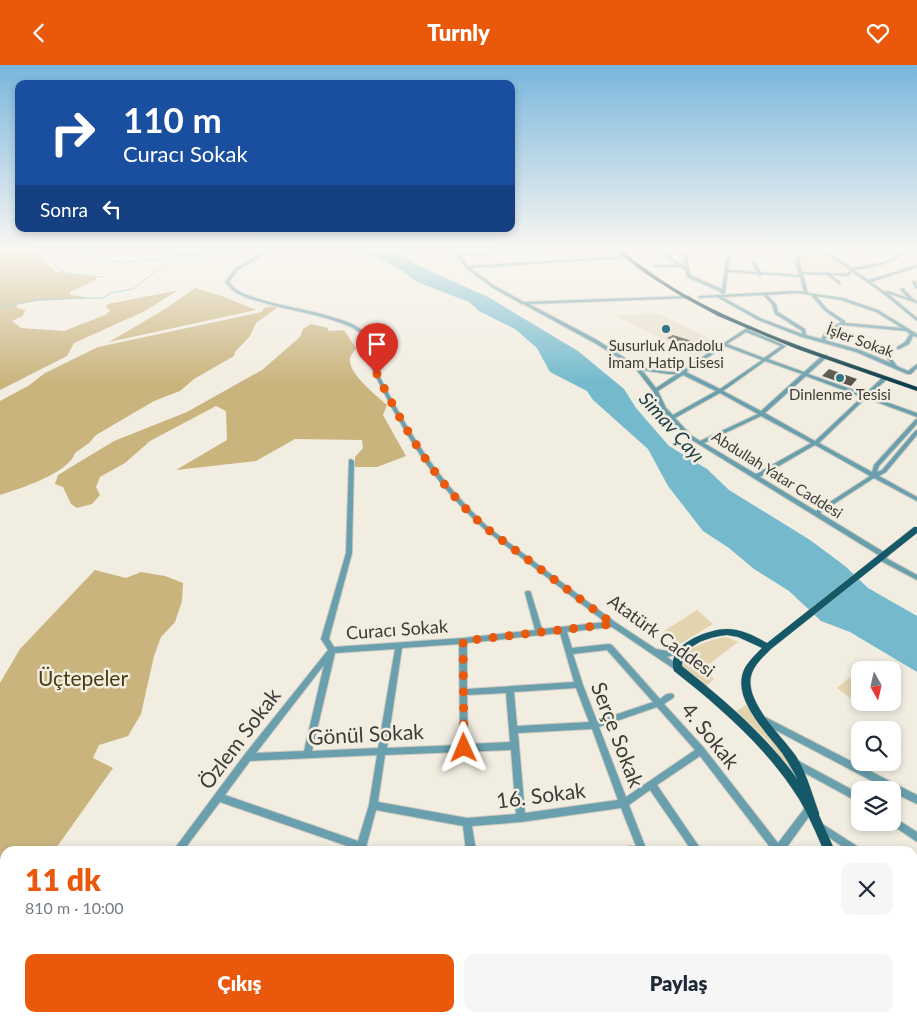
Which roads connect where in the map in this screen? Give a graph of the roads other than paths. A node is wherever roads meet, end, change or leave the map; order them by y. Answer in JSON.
{"nodes":[{"id":1,"x":808,"y":293,"type":"edge"},
{"id":2,"x":240,"y":294,"type":"edge"},
{"id":3,"x":506,"y":294,"type":"edge"},
{"id":4,"x":683,"y":294,"type":"edge"},
{"id":5,"x":694,"y":294,"type":"edge"},
{"id":6,"x":723,"y":294,"type":"joint"},
{"id":7,"x":764,"y":294,"type":"junction"},
{"id":8,"x":779,"y":294,"type":"edge"},
{"id":9,"x":811,"y":294,"type":"edge"},
{"id":10,"x":886,"y":294,"type":"edge"},
{"id":11,"x":894,"y":294,"type":"edge"},
{"id":12,"x":906,"y":294,"type":"edge"},
{"id":13,"x":717,"y":296,"type":"junction"},
{"id":14,"x":688,"y":297,"type":"junction"},
{"id":15,"x":700,"y":297,"type":"junction"},
{"id":16,"x":912,"y":300,"type":"junction"},
{"id":17,"x":917,"y":302,"type":"edge"},
{"id":18,"x":522,"y":303,"type":"junction"},
{"id":19,"x":917,"y":320,"type":"edge"},
{"id":20,"x":842,"y":324,"type":"junction"},
{"id":21,"x":748,"y":328,"type":"junction"},
{"id":22,"x":908,"y":330,"type":"junction"},
{"id":23,"x":915,"y":335,"type":"edge"},
{"id":24,"x":804,"y":336,"type":"junction"},
{"id":25,"x":823,"y":340,"type":"junction"},
{"id":26,"x":723,"y":345,"type":"junction"},
{"id":27,"x":899,"y":348,"type":"dead end"},
{"id":28,"x":884,"y":352,"type":"dead end"},
{"id":29,"x":825,"y":356,"type":"junction"},
{"id":30,"x":765,"y":360,"type":"junction"},
{"id":31,"x":917,"y":365,"type":"edge"},
{"id":32,"x":637,"y":367,"type":"junction"},
{"id":33,"x":895,"y":367,"type":"junction"},
{"id":34,"x":683,"y":373,"type":"junction"},
{"id":35,"x":805,"y":374,"type":"junction"},
{"id":36,"x":885,"y":378,"type":"junction"},
{"id":37,"x":917,"y":383,"type":"edge"},
{"id":38,"x":917,"y":389,"type":"edge"},
{"id":39,"x":655,"y":391,"type":"junction"},
{"id":40,"x":720,"y":391,"type":"junction"},
{"id":41,"x":867,"y":396,"type":"junction"},
{"id":42,"x":761,"y":414,"type":"junction"},
{"id":43,"x":917,"y":415,"type":"edge"},
{"id":44,"x":672,"y":418,"type":"junction"},
{"id":45,"x":917,"y":421,"type":"edge"},
{"id":46,"x":917,"y":431,"type":"edge"},
{"id":47,"x":700,"y":443,"type":"junction"},
{"id":48,"x":816,"y":443,"type":"junction"},
{"id":49,"x":351,"y":461,"type":"dead end"},
{"id":50,"x":873,"y":475,"type":"junction"},
{"id":51,"x":755,"y":477,"type":"junction"},
{"id":52,"x":917,"y":499,"type":"edge"},
{"id":53,"x":815,"y":514,"type":"junction"},
{"id":54,"x":917,"y":529,"type":"edge"},
{"id":55,"x":882,"y":558,"type":"junction"},
{"id":56,"x":917,"y":578,"type":"edge"},
{"id":57,"x":528,"y":593,"type":"dead end"},
{"id":58,"x":613,"y":624,"type":"junction"},
{"id":59,"x":563,"y":631,"type":"junction"},
{"id":60,"x":540,"y":633,"type":"junction"},
{"id":61,"x":463,"y":641,"type":"junction"},
{"id":62,"x":399,"y":646,"type":"junction"},
{"id":63,"x":768,"y":647,"type":"junction"},
{"id":64,"x":332,"y":650,"type":"junction"},
{"id":65,"x":569,"y":651,"type":"junction"},
{"id":66,"x":680,"y":651,"type":"junction"},
{"id":67,"x":654,"y":652,"type":"junction"},
{"id":68,"x":677,"y":668,"type":"junction"},
{"id":69,"x":579,"y":685,"type":"junction"},
{"id":70,"x":510,"y":690,"type":"junction"},
{"id":71,"x":464,"y":692,"type":"junction"},
{"id":72,"x":670,"y":696,"type":"dead end"},
{"id":73,"x":660,"y":703,"type":"junction"},
{"id":74,"x":763,"y":719,"type":"junction"},
{"id":75,"x":595,"y":725,"type":"junction"},
{"id":76,"x":514,"y":730,"type":"junction"},
{"id":77,"x":515,"y":746,"type":"junction"},
{"id":78,"x":464,"y":748,"type":"junction"},
{"id":79,"x":382,"y":751,"type":"junction"},
{"id":80,"x":701,"y":751,"type":"junction"},
{"id":81,"x":307,"y":755,"type":"junction"},
{"id":82,"x":248,"y":757,"type":"junction"},
{"id":83,"x":794,"y":763,"type":"junction"},
{"id":84,"x":652,"y":785,"type":"junction"},
{"id":85,"x":851,"y":794,"type":"edge"},
{"id":86,"x":219,"y":797,"type":"junction"},
{"id":87,"x":917,"y":799,"type":"edge"},
{"id":88,"x":624,"y":803,"type":"junction"},
{"id":89,"x":372,"y":805,"type":"junction"},
{"id":90,"x":812,"y":810,"type":"junction"},
{"id":91,"x":522,"y":818,"type":"junction"},
{"id":92,"x":466,"y":822,"type":"junction"},
{"id":93,"x":901,"y":826,"type":"edge"},
{"id":94,"x":820,"y":827,"type":"junction"},
{"id":95,"x":917,"y":837,"type":"edge"},
{"id":96,"x":182,"y":846,"type":"edge"},
{"id":97,"x":352,"y":846,"type":"edge"},
{"id":98,"x":361,"y":846,"type":"edge"},
{"id":99,"x":470,"y":846,"type":"edge"},
{"id":100,"x":640,"y":846,"type":"edge"},
{"id":101,"x":694,"y":846,"type":"edge"},
{"id":102,"x":775,"y":846,"type":"edge"},
{"id":103,"x":783,"y":846,"type":"edge"},
{"id":104,"x":827,"y":846,"type":"edge"},
{"id":105,"x":849,"y":846,"type":"edge"}],
"edges":[{"from":1,"to":20,"type":"street"},
{"from":2,"to":58,"type":"street","name":"Atatürk Caddesi"},
{"from":3,"to":18,"type":"street","name":"Abdullah Yatar Caddesi"},
{"from":4,"to":14,"type":"highway"},
{"from":5,"to":15,"type":"highway"},
{"from":6,"to":7,"type":"street"},
{"from":6,"to":13,"type":"street"},
{"from":7,"to":8,"type":"street"},
{"from":7,"to":24,"type":"street","name":"İşler Sokak"},
{"from":9,"to":22,"type":"street"},
{"from":10,"to":19,"type":"street"},
{"from":11,"to":16,"type":"street"},
{"from":12,"to":16,"type":"street"},
{"from":13,"to":15,"type":"street"},
{"from":13,"to":24,"type":"street"},
{"from":14,"to":18,"type":"street"},
{"from":14,"to":21,"type":"highway"},
{"from":15,"to":37,"type":"highway"},
{"from":16,"to":17,"type":"street"},
{"from":18,"to":32,"type":"street","name":"Abdullah Yatar Caddesi"},
{"from":20,"to":22,"type":"street"},
{"from":20,"to":25,"type":"street"},
{"from":21,"to":26,"type":"street"},
{"from":21,"to":29,"type":"highway"},
{"from":21,"to":30,"type":"street"},
{"from":22,"to":23,"type":"street"},
{"from":23,"to":27,"type":"street"},
{"from":24,"to":25,"type":"street","name":"İşler Sokak"},
{"from":25,"to":33,"type":"street","name":"İşler Sokak"},
{"from":26,"to":30,"type":"street"},
{"from":26,"to":34,"type":"street"},
{"from":28,"to":33,"type":"street"},
{"from":29,"to":35,"type":"street"},
{"from":29,"to":36,"type":"highway"},
{"from":30,"to":35,"type":"street"},
{"from":30,"to":40,"type":"street"},
{"from":31,"to":33,"type":"street","name":"İşler Sokak"},
{"from":32,"to":34,"type":"street"},
{"from":32,"to":39,"type":"street","name":"Abdullah Yatar Caddesi"},
{"from":34,"to":39,"type":"street"},
{"from":34,"to":40,"type":"street"},
{"from":35,"to":41,"type":"street"},
{"from":35,"to":42,"type":"street"},
{"from":36,"to":38,"type":"highway"},
{"from":36,"to":41,"type":"street"},
{"from":39,"to":44,"type":"street","name":"Abdullah Yatar Caddesi"},
{"from":40,"to":42,"type":"street"},
{"from":40,"to":44,"type":"street"},
{"from":41,"to":43,"type":"street"},
{"from":41,"to":48,"type":"street"},
{"from":42,"to":47,"type":"street"},
{"from":42,"to":48,"type":"street"},
{"from":44,"to":47,"type":"street","name":"Abdullah Yatar Caddesi"},
{"from":45,"to":50,"type":"street"},
{"from":46,"to":50,"type":"street"},
{"from":47,"to":51,"type":"street","name":"Abdullah Yatar Caddesi"},
{"from":48,"to":50,"type":"street"},
{"from":48,"to":51,"type":"street"},
{"from":49,"to":64,"type":"street"},
{"from":50,"to":52,"type":"street"},
{"from":50,"to":53,"type":"street"},
{"from":51,"to":53,"type":"street","name":"Abdullah Yatar Caddesi"},
{"from":53,"to":55,"type":"street","name":"Abdullah Yatar Caddesi"},
{"from":54,"to":55,"type":"main road"},
{"from":55,"to":56,"type":"street","name":"Abdullah Yatar Caddesi"},
{"from":55,"to":63,"type":"main road"},
{"from":57,"to":60,"type":"street"},
{"from":58,"to":59,"type":"street","name":"Curacı Sokak"},
{"from":58,"to":67,"type":"street","name":"Atatürk Caddesi"},
{"from":59,"to":60,"type":"street","name":"Curacı Sokak"},
{"from":59,"to":65,"type":"street","name":"Serçe Sokak"},
{"from":60,"to":61,"type":"street","name":"Curacı Sokak"},
{"from":61,"to":62,"type":"street","name":"Curacı Sokak"},
{"from":61,"to":71,"type":"street"},
{"from":62,"to":64,"type":"street","name":"Curacı Sokak"},
{"from":62,"to":79,"type":"street"},
{"from":63,"to":66,"type":"main road"},
{"from":63,"to":74,"type":"main road"},
{"from":64,"to":81,"type":"street"},
{"from":64,"to":82,"type":"street","name":"Özlem Sokak"},
{"from":65,"to":69,"type":"street","name":"Serçe Sokak"},
{"from":65,"to":73,"type":"street","name":"4. Sokak"},
{"from":66,"to":67,"type":"street"},
{"from":66,"to":68,"type":"main road"},
{"from":67,"to":68,"type":"street","name":"Atatürk Caddesi"},
{"from":68,"to":90,"type":"main road","name":"Atatürk Caddesi"},
{"from":69,"to":70,"type":"street"},
{"from":69,"to":75,"type":"street","name":"Serçe Sokak"},
{"from":70,"to":71,"type":"street"},
{"from":70,"to":76,"type":"street"},
{"from":71,"to":78,"type":"street"},
{"from":72,"to":73,"type":"street"},
{"from":73,"to":75,"type":"street"},
{"from":73,"to":80,"type":"street","name":"4. Sokak"},
{"from":74,"to":83,"type":"main road"},
{"from":74,"to":87,"type":"street"},
{"from":75,"to":76,"type":"street"},
{"from":75,"to":88,"type":"street","name":"Serçe Sokak"},
{"from":76,"to":77,"type":"street"},
{"from":77,"to":78,"type":"street","name":"Gönül Sokak"},
{"from":77,"to":91,"type":"street"},
{"from":78,"to":79,"type":"street","name":"Gönül Sokak"},
{"from":79,"to":81,"type":"street","name":"Gönül Sokak"},
{"from":79,"to":89,"type":"street"},
{"from":80,"to":84,"type":"street","name":"16. Sokak"},
{"from":80,"to":102,"type":"street","name":"4. Sokak"},
{"from":81,"to":82,"type":"street","name":"Gönül Sokak"},
{"from":82,"to":86,"type":"street","name":"Özlem Sokak"},
{"from":83,"to":85,"type":"street"},
{"from":83,"to":90,"type":"main road"},
{"from":84,"to":88,"type":"street","name":"16. Sokak"},
{"from":84,"to":101,"type":"street"},
{"from":86,"to":96,"type":"street","name":"Özlem Sokak"},
{"from":86,"to":97,"type":"street"},
{"from":88,"to":91,"type":"street","name":"16. Sokak"},
{"from":88,"to":100,"type":"street","name":"Serçe Sokak"},
{"from":89,"to":92,"type":"street","name":"16. Sokak"},
{"from":89,"to":98,"type":"street"},
{"from":90,"to":94,"type":"main road","name":"Atatürk Caddesi"},
{"from":90,"to":103,"type":"street"},
{"from":91,"to":92,"type":"street","name":"16. Sokak"},
{"from":92,"to":99,"type":"street"},
{"from":93,"to":95,"type":"street"},
{"from":94,"to":104,"type":"main road","name":"Atatürk Caddesi"},
{"from":94,"to":105,"type":"street"}]}
